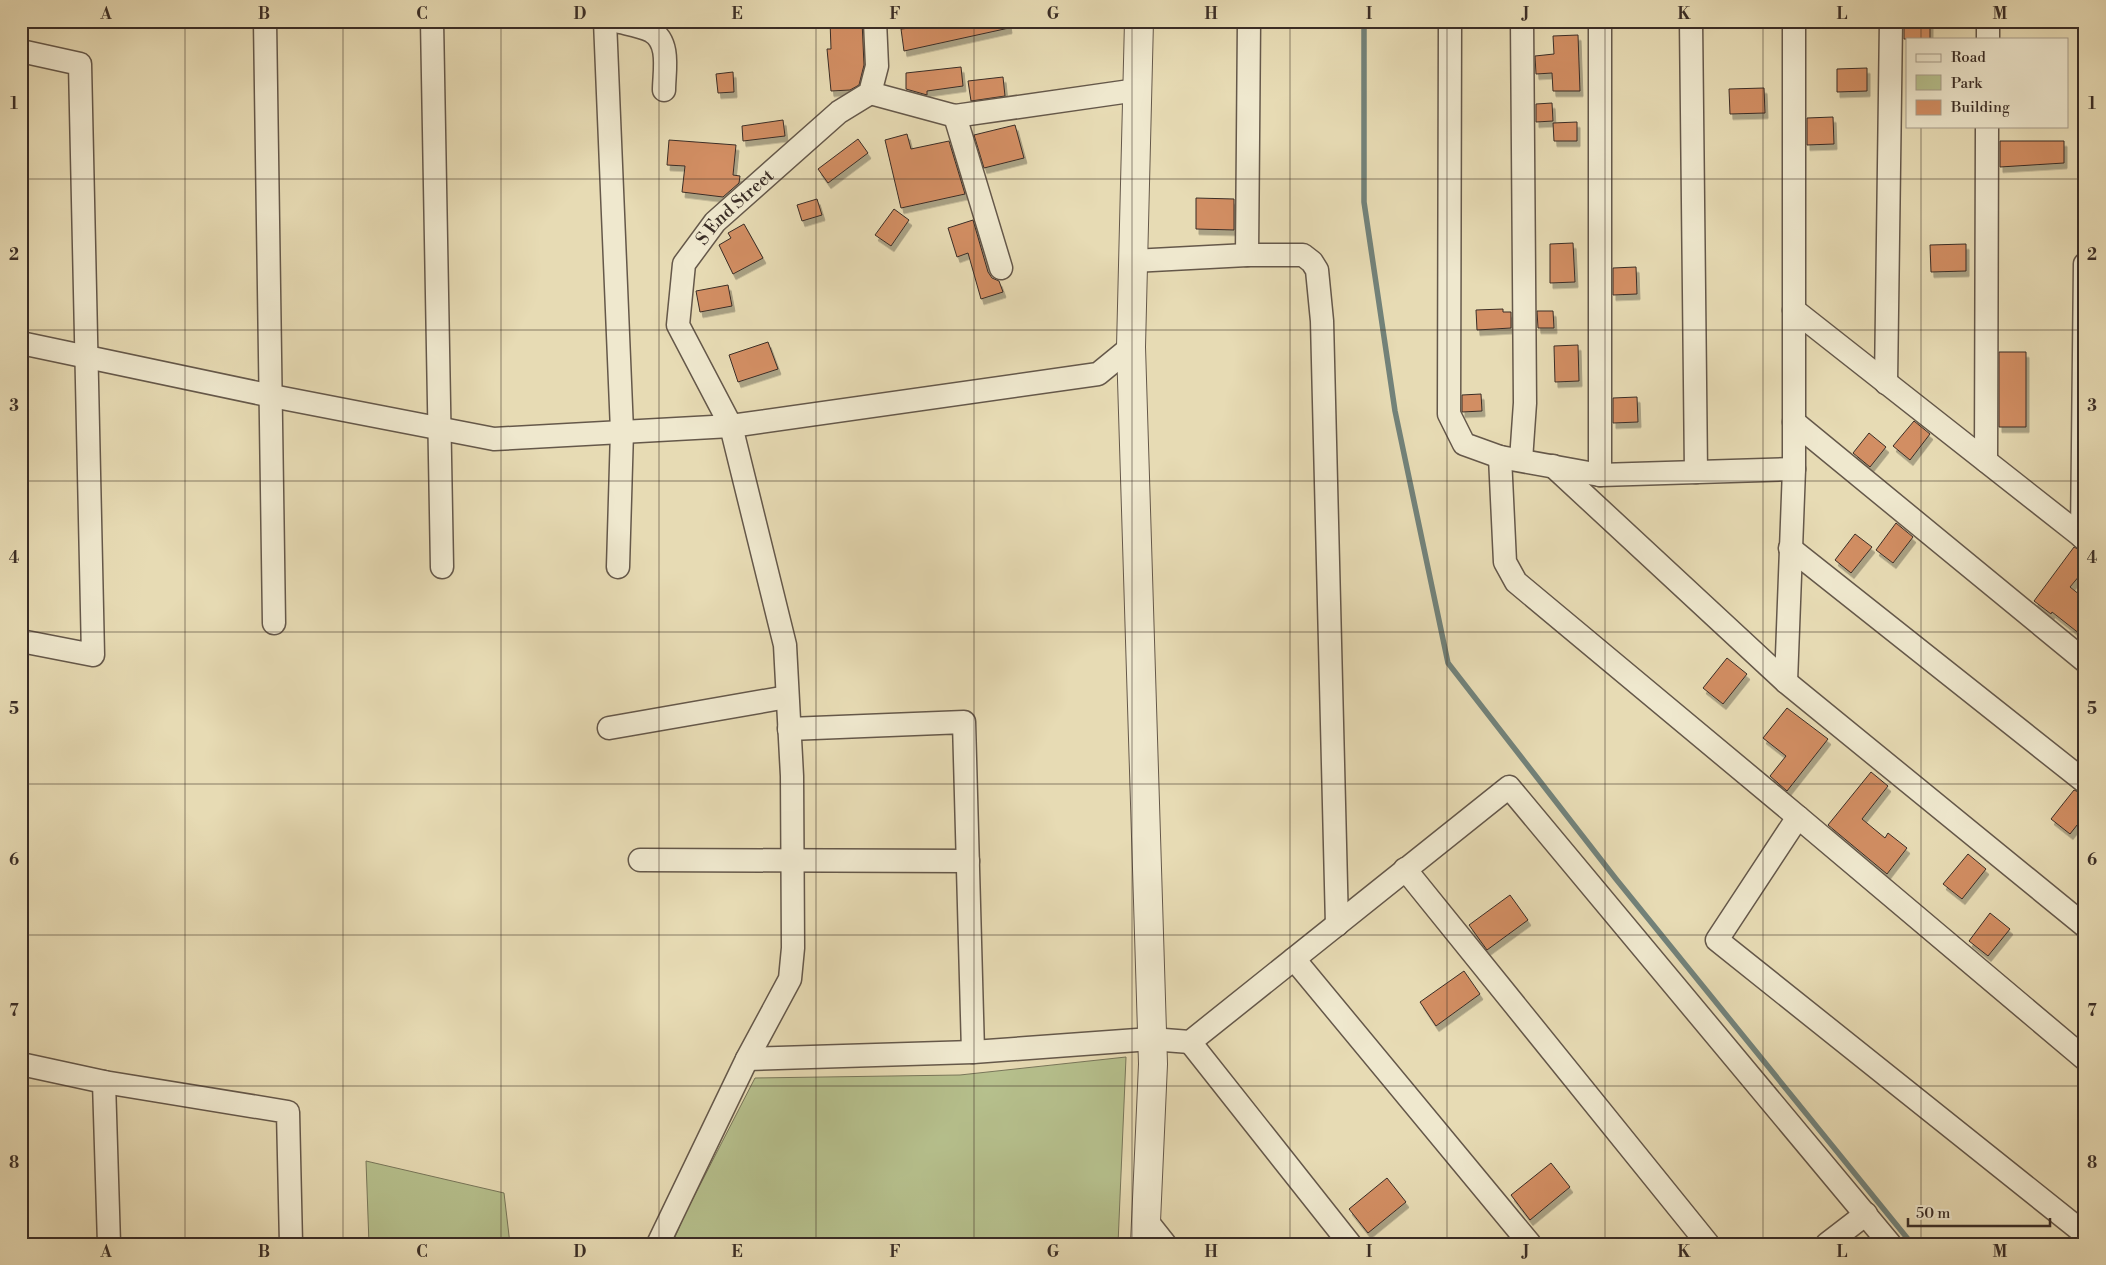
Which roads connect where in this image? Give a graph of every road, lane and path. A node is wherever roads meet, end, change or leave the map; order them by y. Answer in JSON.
{"nodes":[{"id":1,"x":265,"y":21,"type":"edge"},
{"id":2,"x":432,"y":21,"type":"edge"},
{"id":3,"x":605,"y":21,"type":"edge"},
{"id":4,"x":616,"y":21,"type":"edge"},
{"id":5,"x":875,"y":21,"type":"edge"},
{"id":6,"x":1139,"y":21,"type":"edge"},
{"id":7,"x":1249,"y":21,"type":"edge"},
{"id":8,"x":1450,"y":21,"type":"edge"},
{"id":9,"x":1522,"y":21,"type":"edge"},
{"id":10,"x":1600,"y":21,"type":"edge"},
{"id":11,"x":1691,"y":21,"type":"edge"},
{"id":12,"x":1794,"y":21,"type":"edge"},
{"id":13,"x":1891,"y":21,"type":"edge"},
{"id":14,"x":1988,"y":21,"type":"edge"},
{"id":15,"x":1988,"y":38,"type":"edge"},
{"id":16,"x":21,"y":51,"type":"edge"},
{"id":17,"x":664,"y":90,"type":"dead end"},
{"id":18,"x":1137,"y":90,"type":"junction"},
{"id":19,"x":870,"y":93,"type":"junction"},
{"id":20,"x":955,"y":116,"type":"junction"},
{"id":21,"x":1988,"y":128,"type":"edge"},
{"id":22,"x":1247,"y":254,"type":"junction"},
{"id":23,"x":1133,"y":261,"type":"junction"},
{"id":24,"x":2085,"y":264,"type":"edge"},
{"id":25,"x":1001,"y":268,"type":"dead end"},
{"id":26,"x":1794,"y":310,"type":"junction"},
{"id":27,"x":21,"y":342,"type":"edge"},
{"id":28,"x":1131,"y":348,"type":"junction"},
{"id":29,"x":86,"y":356,"type":"junction"},
{"id":30,"x":1886,"y":382,"type":"junction"},
{"id":31,"x":272,"y":396,"type":"junction"},
{"id":32,"x":1794,"y":422,"type":"junction"},
{"id":33,"x":730,"y":426,"type":"junction"},
{"id":34,"x":441,"y":428,"type":"junction"},
{"id":35,"x":622,"y":431,"type":"junction"},
{"id":36,"x":1510,"y":458,"type":"junction"},
{"id":37,"x":1986,"y":461,"type":"junction"},
{"id":38,"x":1553,"y":466,"type":"junction"},
{"id":39,"x":1794,"y":469,"type":"junction"},
{"id":40,"x":1696,"y":472,"type":"junction"},
{"id":41,"x":1600,"y":475,"type":"junction"},
{"id":42,"x":2083,"y":538,"type":"edge"},
{"id":43,"x":1790,"y":548,"type":"junction"},
{"id":44,"x":442,"y":567,"type":"dead end"},
{"id":45,"x":618,"y":567,"type":"dead end"},
{"id":46,"x":274,"y":623,"type":"dead end"},
{"id":47,"x":21,"y":641,"type":"edge"},
{"id":48,"x":2085,"y":661,"type":"edge"},
{"id":49,"x":1786,"y":682,"type":"junction"},
{"id":50,"x":787,"y":696,"type":"junction"},
{"id":51,"x":609,"y":728,"type":"dead end"},
{"id":52,"x":789,"y":729,"type":"junction"},
{"id":53,"x":2085,"y":782,"type":"edge"},
{"id":54,"x":1798,"y":817,"type":"junction"},
{"id":55,"x":640,"y":860,"type":"dead end"},
{"id":56,"x":793,"y":860,"type":"junction"},
{"id":57,"x":968,"y":860,"type":"junction"},
{"id":58,"x":1406,"y":869,"type":"junction"},
{"id":59,"x":1337,"y":925,"type":"junction"},
{"id":60,"x":2085,"y":926,"type":"edge"},
{"id":61,"x":1294,"y":958,"type":"junction"},
{"id":62,"x":1151,"y":1039,"type":"junction"},
{"id":63,"x":1190,"y":1042,"type":"junction"},
{"id":64,"x":973,"y":1052,"type":"junction"},
{"id":65,"x":747,"y":1058,"type":"junction"},
{"id":66,"x":2085,"y":1059,"type":"edge"},
{"id":67,"x":21,"y":1064,"type":"edge"},
{"id":68,"x":104,"y":1082,"type":"junction"},
{"id":69,"x":1866,"y":1214,"type":"junction"},
{"id":70,"x":1145,"y":1232,"type":"edge"},
{"id":71,"x":2085,"y":1234,"type":"edge"},
{"id":72,"x":109,"y":1244,"type":"edge"},
{"id":73,"x":291,"y":1244,"type":"edge"},
{"id":74,"x":658,"y":1244,"type":"edge"},
{"id":75,"x":1165,"y":1244,"type":"edge"},
{"id":76,"x":1350,"y":1244,"type":"edge"},
{"id":77,"x":1530,"y":1244,"type":"edge"},
{"id":78,"x":1708,"y":1244,"type":"edge"},
{"id":79,"x":1827,"y":1244,"type":"edge"},
{"id":80,"x":1890,"y":1244,"type":"edge"}],
"edges":[{"from":1,"to":31,"type":"street"},
{"from":2,"to":34,"type":"street"},
{"from":3,"to":35,"type":"street"},
{"from":4,"to":17,"type":"street"},
{"from":5,"to":19,"type":"street"},
{"from":6,"to":18,"type":"street"},
{"from":7,"to":22,"type":"street"},
{"from":8,"to":36,"type":"street"},
{"from":9,"to":36,"type":"street"},
{"from":10,"to":41,"type":"street"},
{"from":11,"to":40,"type":"street"},
{"from":12,"to":26,"type":"street"},
{"from":13,"to":30,"type":"street"},
{"from":14,"to":15,"type":"street"},
{"from":16,"to":29,"type":"street"},
{"from":18,"to":20,"type":"street"},
{"from":18,"to":23,"type":"street"},
{"from":19,"to":20,"type":"street"},
{"from":19,"to":33,"type":"street","name":"S End Street"},
{"from":20,"to":25,"type":"street"},
{"from":21,"to":37,"type":"street"},
{"from":22,"to":23,"type":"street"},
{"from":22,"to":59,"type":"street"},
{"from":23,"to":28,"type":"street"},
{"from":24,"to":42,"type":"street"},
{"from":26,"to":30,"type":"street"},
{"from":26,"to":32,"type":"street"},
{"from":27,"to":29,"type":"street"},
{"from":28,"to":33,"type":"street"},
{"from":28,"to":62,"type":"street"},
{"from":29,"to":31,"type":"street"},
{"from":29,"to":47,"type":"street"},
{"from":30,"to":37,"type":"street"},
{"from":31,"to":34,"type":"street"},
{"from":31,"to":46,"type":"street"},
{"from":32,"to":39,"type":"street"},
{"from":32,"to":48,"type":"street"},
{"from":33,"to":35,"type":"street"},
{"from":33,"to":50,"type":"street","name":"S End Street"},
{"from":34,"to":35,"type":"street"},
{"from":34,"to":44,"type":"street"},
{"from":35,"to":45,"type":"street"},
{"from":36,"to":38,"type":"street"},
{"from":36,"to":54,"type":"street"},
{"from":37,"to":42,"type":"street"},
{"from":38,"to":41,"type":"street"},
{"from":38,"to":49,"type":"street"},
{"from":39,"to":40,"type":"street"},
{"from":39,"to":43,"type":"street"},
{"from":40,"to":41,"type":"street"},
{"from":43,"to":49,"type":"street"},
{"from":43,"to":53,"type":"street"},
{"from":49,"to":60,"type":"street"},
{"from":50,"to":51,"type":"street"},
{"from":50,"to":52,"type":"street","name":"S End Street"},
{"from":52,"to":56,"type":"street","name":"S End Street"},
{"from":52,"to":57,"type":"street"},
{"from":54,"to":66,"type":"street"},
{"from":54,"to":71,"type":"street"},
{"from":55,"to":56,"type":"street"},
{"from":56,"to":57,"type":"street"},
{"from":56,"to":65,"type":"street","name":"S End Street"},
{"from":57,"to":64,"type":"street"},
{"from":58,"to":59,"type":"street"},
{"from":58,"to":69,"type":"street"},
{"from":58,"to":78,"type":"street"},
{"from":59,"to":61,"type":"street"},
{"from":61,"to":63,"type":"street"},
{"from":61,"to":77,"type":"street"},
{"from":62,"to":63,"type":"street"},
{"from":62,"to":64,"type":"street"},
{"from":62,"to":70,"type":"street"},
{"from":63,"to":76,"type":"street"},
{"from":64,"to":65,"type":"street"},
{"from":65,"to":74,"type":"street","name":"S End Street"},
{"from":67,"to":68,"type":"street"},
{"from":68,"to":72,"type":"street"},
{"from":68,"to":73,"type":"street"},
{"from":69,"to":79,"type":"street"},
{"from":69,"to":80,"type":"street"},
{"from":70,"to":75,"type":"street"}]}
